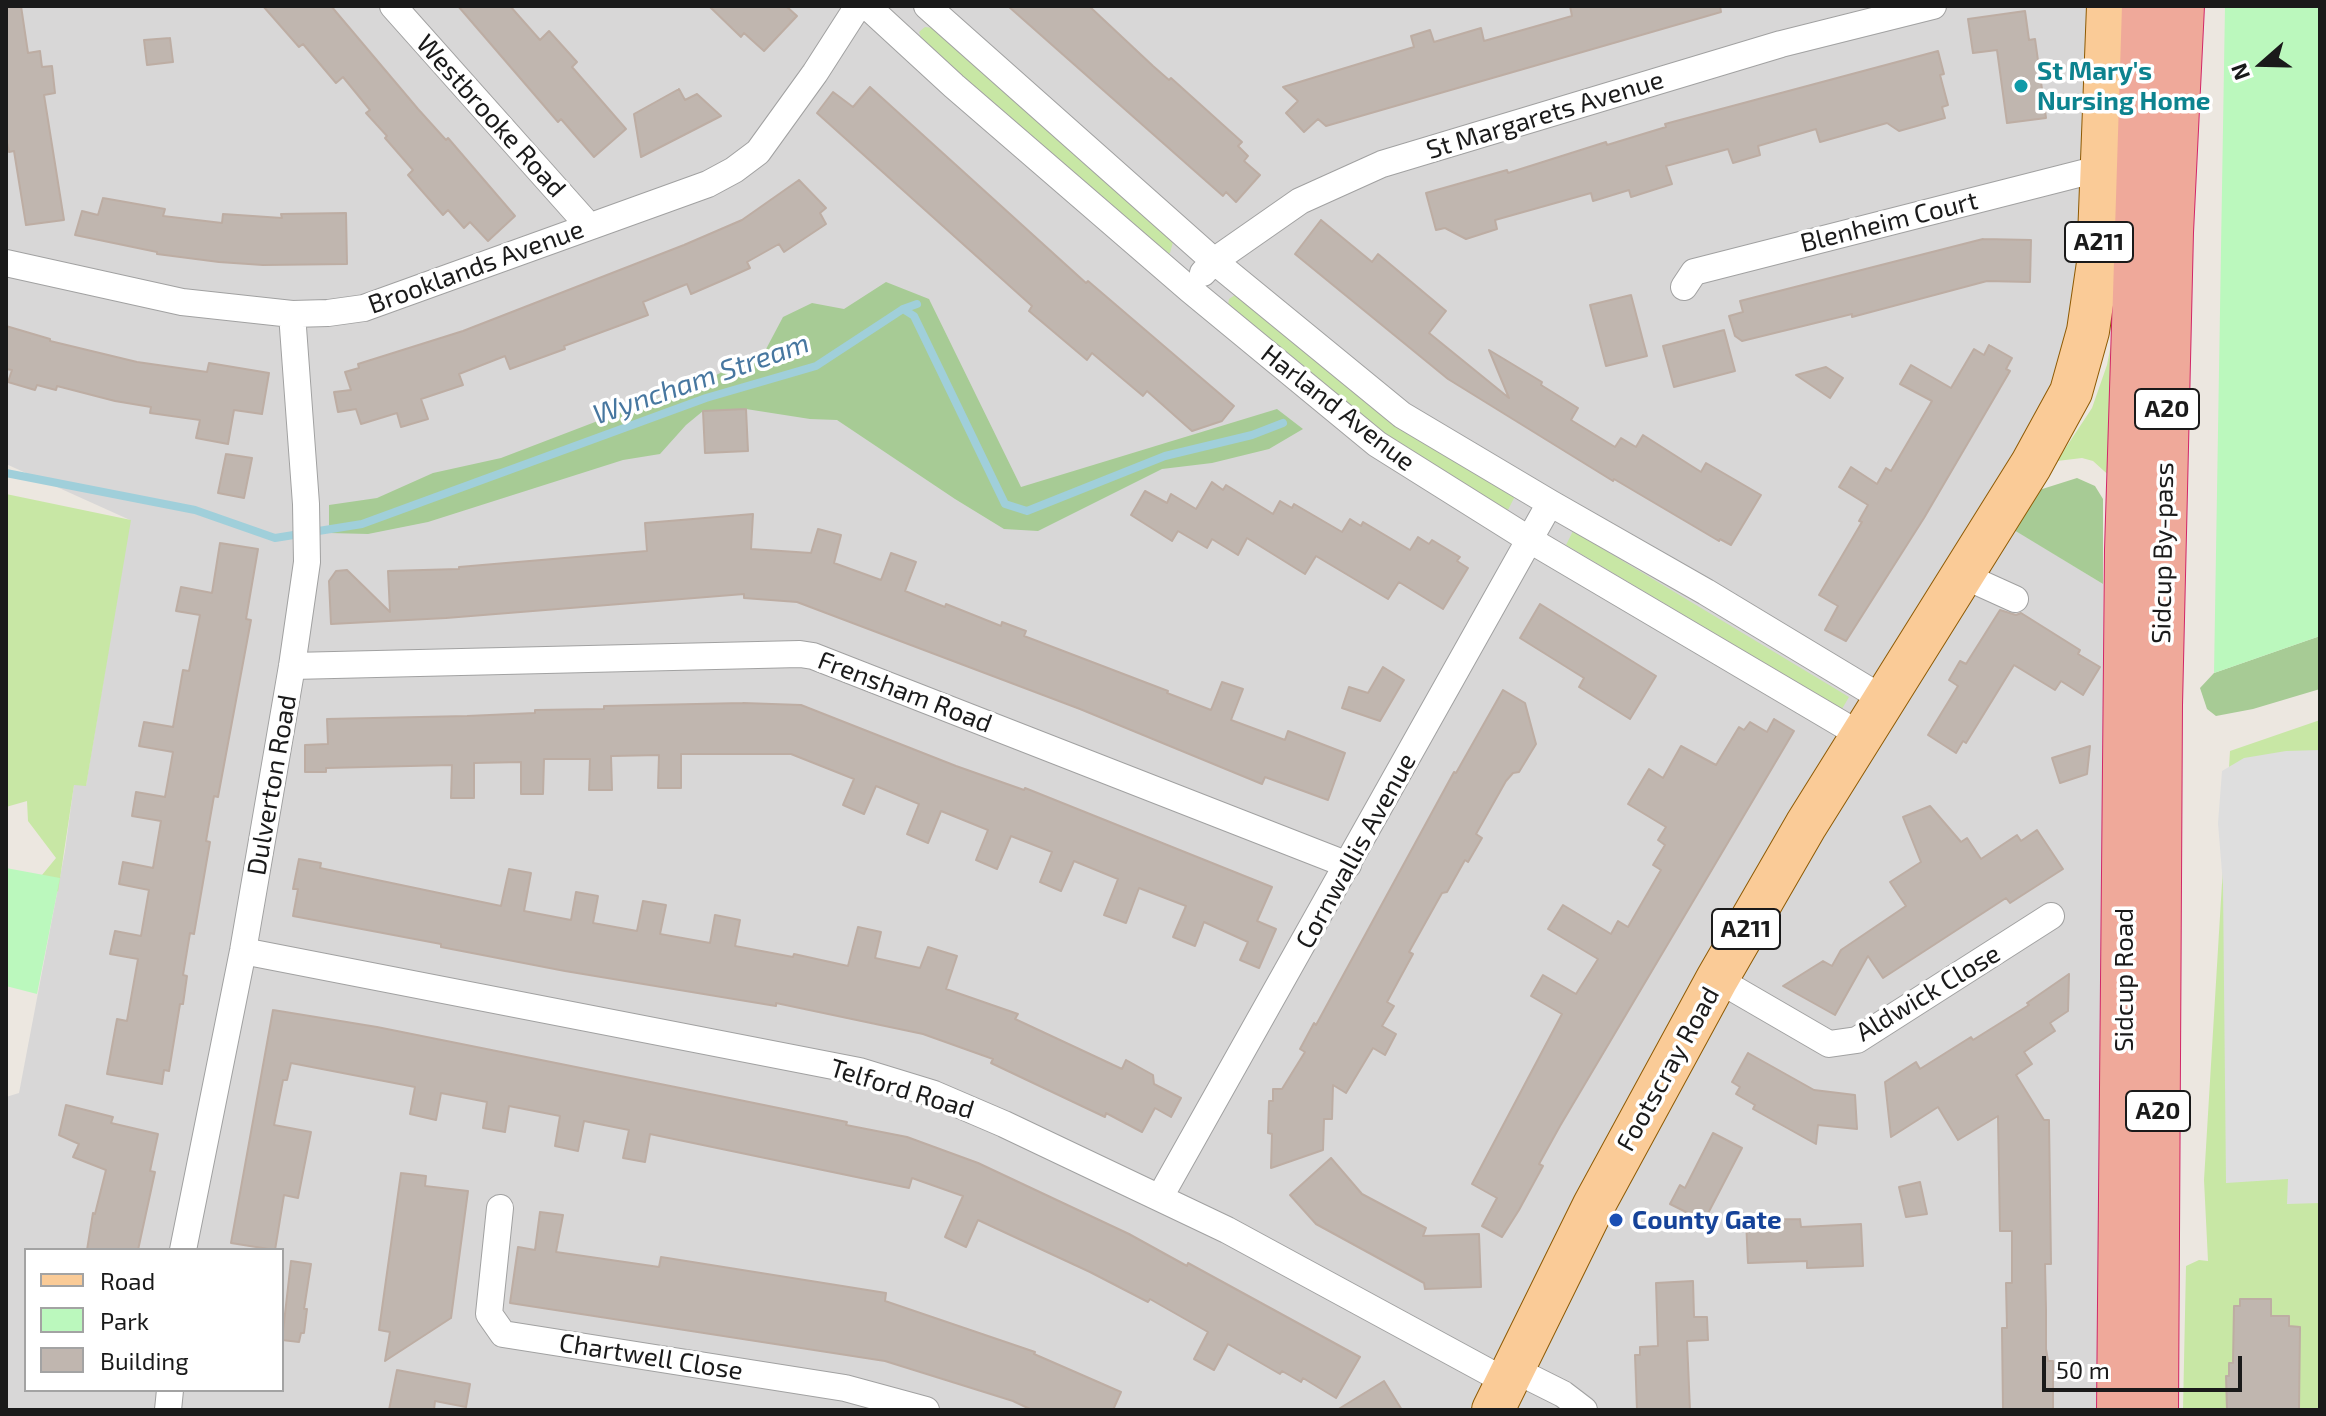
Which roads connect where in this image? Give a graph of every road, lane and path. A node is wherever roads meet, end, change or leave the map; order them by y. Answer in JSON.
{"nodes":[{"id":1,"x":393,"y":6,"type":"edge"},
{"id":2,"x":858,"y":6,"type":"edge"},
{"id":3,"x":867,"y":6,"type":"edge"},
{"id":4,"x":928,"y":6,"type":"edge"},
{"id":5,"x":1933,"y":6,"type":"edge"},
{"id":6,"x":2108,"y":6,"type":"edge"},
{"id":7,"x":2144,"y":6,"type":"edge"},
{"id":8,"x":2182,"y":6,"type":"edge"},
{"id":9,"x":901,"y":37,"type":"junction"},
{"id":10,"x":2102,"y":168,"type":"junction"},
{"id":11,"x":589,"y":226,"type":"junction"},
{"id":12,"x":1214,"y":261,"type":"junction"},
{"id":13,"x":6,"y":263,"type":"edge"},
{"id":14,"x":1684,"y":287,"type":"dead end"},
{"id":15,"x":1189,"y":289,"type":"junction"},
{"id":16,"x":292,"y":314,"type":"junction"},
{"id":17,"x":1550,"y":503,"type":"junction"},
{"id":18,"x":1530,"y":540,"type":"junction"},
{"id":19,"x":2127,"y":550,"type":"joint"},
{"id":20,"x":1962,"y":575,"type":"junction"},
{"id":21,"x":2015,"y":599,"type":"dead end"},
{"id":22,"x":292,"y":666,"type":"junction"},
{"id":23,"x":1885,"y":700,"type":"junction"},
{"id":24,"x":1862,"y":736,"type":"junction"},
{"id":25,"x":2160,"y":813,"type":"joint"},
{"id":26,"x":1348,"y":865,"type":"junction"},
{"id":27,"x":2051,"y":916,"type":"dead end"},
{"id":28,"x":243,"y":951,"type":"junction"},
{"id":29,"x":1717,"y":979,"type":"junction"},
{"id":30,"x":1160,"y":1197,"type":"junction"},
{"id":31,"x":500,"y":1208,"type":"dead end"},
{"id":32,"x":183,"y":1248,"type":"edge"},
{"id":33,"x":1504,"y":1387,"type":"edge"},
{"id":34,"x":926,"y":1410,"type":"edge"},
{"id":35,"x":1584,"y":1410,"type":"edge"},
{"id":36,"x":2119,"y":1410,"type":"edge"},
{"id":37,"x":2156,"y":1410,"type":"edge"}],
"edges":[{"from":1,"to":11,"type":"street","name":"Westbrooke Road"},
{"from":2,"to":11,"type":"street","name":"Brooklands Avenue"},
{"from":3,"to":9,"type":"street","name":"Harland Avenue"},
{"from":4,"to":9,"type":"street"},
{"from":4,"to":12,"type":"street","name":"Harland Avenue"},
{"from":5,"to":12,"type":"street","name":"St Margarets Avenue"},
{"from":6,"to":10,"type":"main road","number":"A211"},
{"from":7,"to":19,"type":"highway","name":"Sidcup By-pass","number":"A20"},
{"from":8,"to":25,"type":"highway","name":"Sidcup By-pass","number":"A20"},
{"from":9,"to":15,"type":"street","name":"Harland Avenue"},
{"from":10,"to":14,"type":"street","name":"Blenheim Court"},
{"from":10,"to":20,"type":"main road","name":"Footscray Road","number":"A211"},
{"from":11,"to":16,"type":"street","name":"Brooklands Avenue"},
{"from":12,"to":15,"type":"street","name":"St Margarets Avenue"},
{"from":12,"to":17,"type":"street","name":"Harland Avenue"},
{"from":13,"to":16,"type":"street","name":"Brooklands Avenue"},
{"from":15,"to":18,"type":"street","name":"Harland Avenue"},
{"from":16,"to":22,"type":"street","name":"Dulverton Road"},
{"from":17,"to":18,"type":"street","name":"Cornwallis Avenue"},
{"from":17,"to":23,"type":"street","name":"Harland Avenue"},
{"from":18,"to":24,"type":"street","name":"Harland Avenue"},
{"from":18,"to":26,"type":"street","name":"Cornwallis Avenue"},
{"from":19,"to":36,"type":"highway","name":"Sidcup Road","number":"A20"},
{"from":20,"to":21,"type":"street"},
{"from":20,"to":23,"type":"main road","name":"Footscray Road","number":"A211"},
{"from":22,"to":26,"type":"street","name":"Frensham Road"},
{"from":22,"to":28,"type":"street","name":"Dulverton Road"},
{"from":23,"to":24,"type":"main road","name":"Footscray Road","number":"A211"},
{"from":24,"to":29,"type":"main road","name":"Footscray Road","number":"A211"},
{"from":25,"to":37,"type":"highway","name":"Sidcup Road","number":"A20"},
{"from":26,"to":30,"type":"street","name":"Cornwallis Avenue"},
{"from":27,"to":29,"type":"street","name":"Aldwick Close"},
{"from":28,"to":30,"type":"street","name":"Telford Road"},
{"from":28,"to":32,"type":"street","name":"Dulverton Road"},
{"from":29,"to":33,"type":"main road","name":"Footscray Road","number":"A211"},
{"from":30,"to":33,"type":"street","name":"Telford Road"},
{"from":31,"to":34,"type":"street","name":"Chartwell Close"},
{"from":33,"to":35,"type":"street"}]}
